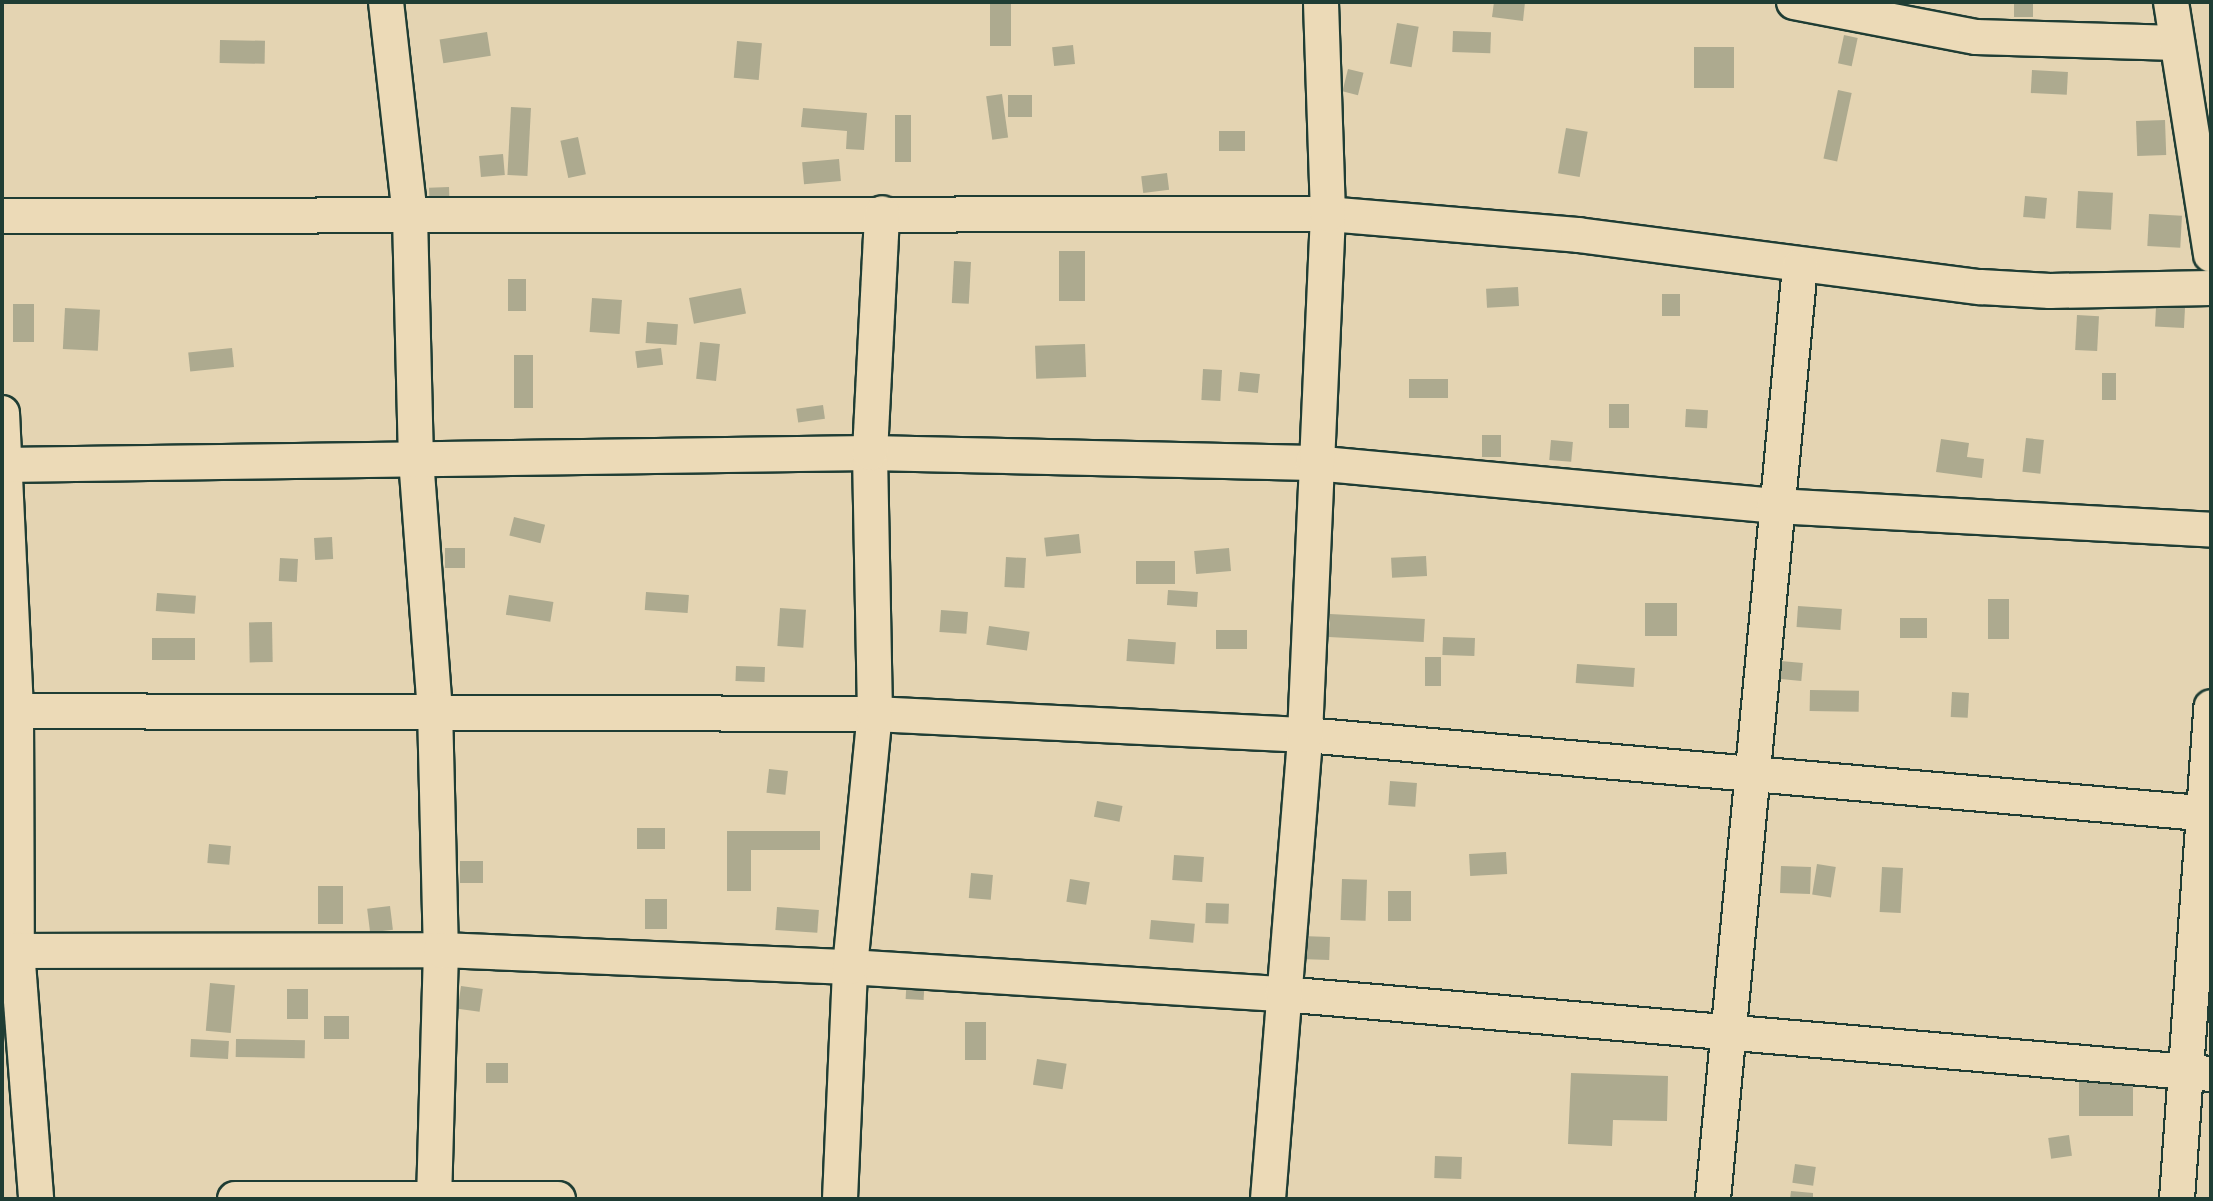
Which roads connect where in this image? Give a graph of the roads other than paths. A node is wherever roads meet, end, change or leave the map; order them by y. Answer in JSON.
{"nodes":[{"id":1,"x":386,"y":2,"type":"edge"},
{"id":2,"x":1321,"y":2,"type":"edge"},
{"id":3,"x":1794,"y":2,"type":"edge"},
{"id":4,"x":2171,"y":2,"type":"edge"},
{"id":5,"x":2177,"y":43,"type":"junction"},
{"id":6,"x":2201,"y":130,"type":"edge"},
{"id":7,"x":882,"y":213,"type":"junction"},
{"id":8,"x":1328,"y":214,"type":"junction"},
{"id":9,"x":2,"y":216,"type":"edge"},
{"id":10,"x":410,"y":216,"type":"junction"},
{"id":11,"x":2211,"y":255,"type":"edge"},
{"id":12,"x":1800,"y":266,"type":"junction"},
{"id":13,"x":2211,"y":288,"type":"edge"},
{"id":14,"x":2,"y":413,"type":"edge"},
{"id":15,"x":870,"y":453,"type":"junction"},
{"id":16,"x":416,"y":459,"type":"junction"},
{"id":17,"x":1313,"y":463,"type":"junction"},
{"id":18,"x":3,"y":465,"type":"edge"},
{"id":19,"x":1774,"y":506,"type":"junction"},
{"id":20,"x":2211,"y":530,"type":"edge"},
{"id":21,"x":2211,"y":707,"type":"edge"},
{"id":22,"x":435,"y":709,"type":"junction"},
{"id":23,"x":9,"y":711,"type":"edge"},
{"id":24,"x":875,"y":714,"type":"junction"},
{"id":25,"x":1305,"y":735,"type":"junction"},
{"id":26,"x":1751,"y":776,"type":"junction"},
{"id":27,"x":2207,"y":814,"type":"edge"},
{"id":28,"x":9,"y":950,"type":"edge"},
{"id":29,"x":441,"y":950,"type":"junction"},
{"id":30,"x":850,"y":967,"type":"junction"},
{"id":31,"x":1282,"y":994,"type":"junction"},
{"id":32,"x":1728,"y":1033,"type":"junction"},
{"id":33,"x":2197,"y":1074,"type":"edge"},
{"id":34,"x":434,"y":1197,"type":"edge"},
{"id":35,"x":36,"y":1199,"type":"edge"},
{"id":36,"x":235,"y":1199,"type":"edge"},
{"id":37,"x":558,"y":1199,"type":"edge"},
{"id":38,"x":840,"y":1199,"type":"edge"},
{"id":39,"x":1268,"y":1199,"type":"edge"},
{"id":40,"x":1713,"y":1199,"type":"edge"},
{"id":41,"x":2177,"y":1199,"type":"edge"}],
"edges":[{"from":1,"to":10,"type":"street"},
{"from":2,"to":8,"type":"street"},
{"from":3,"to":5,"type":"street"},
{"from":4,"to":5,"type":"street"},
{"from":5,"to":6,"type":"street"},
{"from":6,"to":11,"type":"street"},
{"from":7,"to":8,"type":"street"},
{"from":7,"to":10,"type":"street"},
{"from":7,"to":15,"type":"street"},
{"from":8,"to":12,"type":"street"},
{"from":8,"to":17,"type":"street"},
{"from":9,"to":10,"type":"street"},
{"from":10,"to":16,"type":"street"},
{"from":12,"to":13,"type":"street"},
{"from":12,"to":19,"type":"street"},
{"from":14,"to":18,"type":"street"},
{"from":15,"to":16,"type":"street"},
{"from":15,"to":17,"type":"street"},
{"from":15,"to":24,"type":"street"},
{"from":16,"to":18,"type":"street"},
{"from":16,"to":22,"type":"street"},
{"from":17,"to":19,"type":"street"},
{"from":17,"to":25,"type":"street"},
{"from":18,"to":23,"type":"street"},
{"from":19,"to":20,"type":"street"},
{"from":19,"to":26,"type":"street"},
{"from":21,"to":27,"type":"street"},
{"from":22,"to":23,"type":"street"},
{"from":22,"to":24,"type":"street"},
{"from":22,"to":29,"type":"street"},
{"from":23,"to":28,"type":"street"},
{"from":24,"to":25,"type":"street"},
{"from":24,"to":30,"type":"street"},
{"from":25,"to":26,"type":"street"},
{"from":25,"to":31,"type":"street"},
{"from":26,"to":27,"type":"street"},
{"from":26,"to":32,"type":"street"},
{"from":27,"to":33,"type":"street"},
{"from":28,"to":29,"type":"street"},
{"from":28,"to":35,"type":"street"},
{"from":29,"to":30,"type":"street"},
{"from":29,"to":34,"type":"street"},
{"from":30,"to":31,"type":"street"},
{"from":30,"to":38,"type":"street"},
{"from":31,"to":32,"type":"street"},
{"from":31,"to":39,"type":"street"},
{"from":32,"to":33,"type":"street"},
{"from":32,"to":40,"type":"street"},
{"from":33,"to":41,"type":"street"},
{"from":34,"to":36,"type":"street"},
{"from":34,"to":37,"type":"street"}]}
